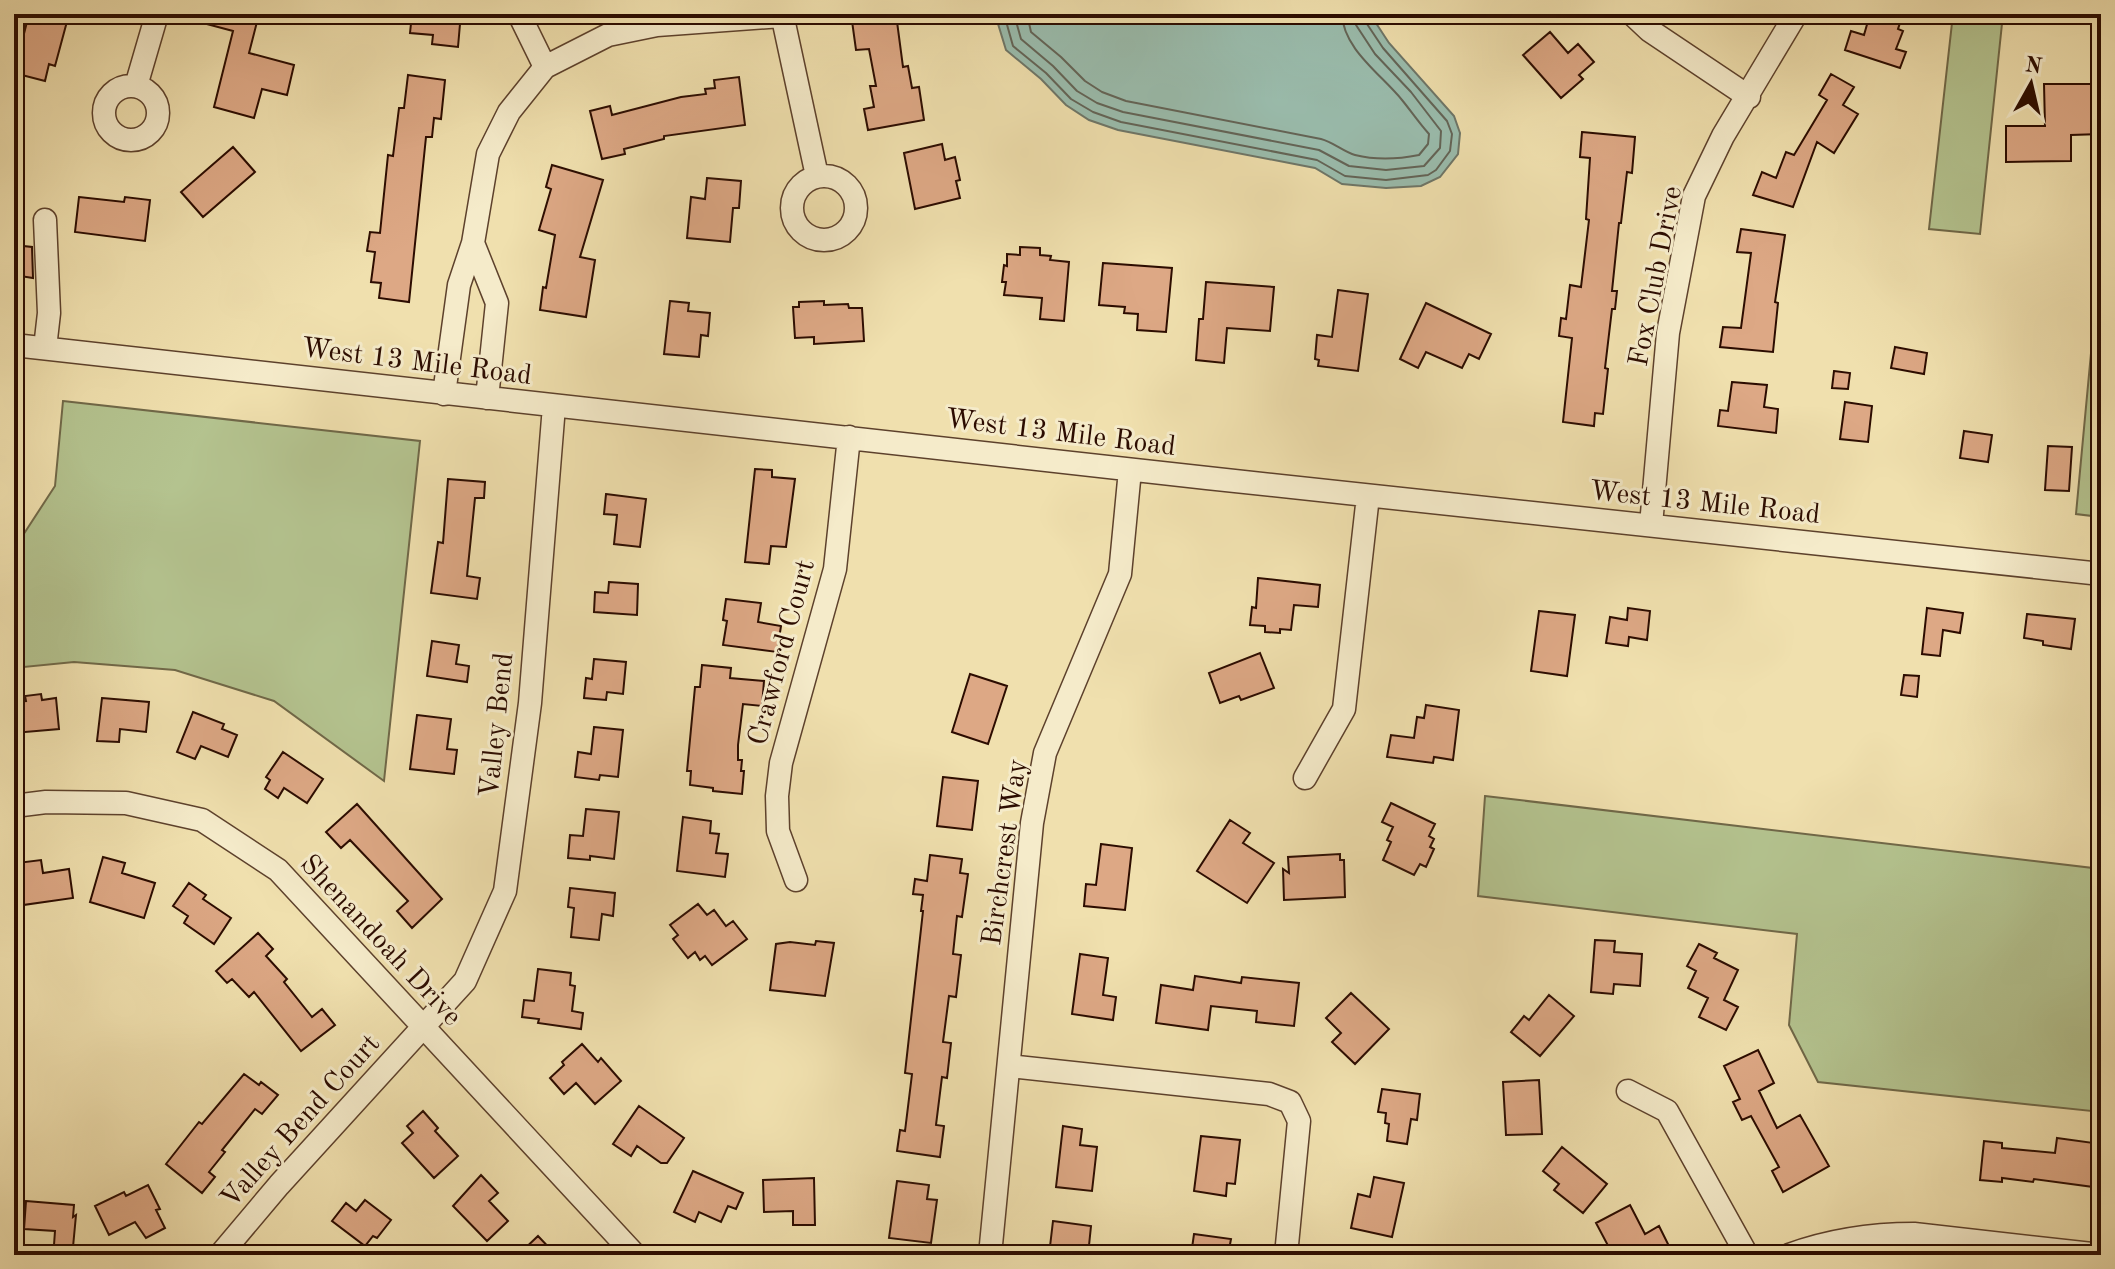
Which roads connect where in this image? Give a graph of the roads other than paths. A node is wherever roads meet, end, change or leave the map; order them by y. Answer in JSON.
{"nodes":[{"id":1,"x":157,"y":14,"type":"edge"},
{"id":2,"x":519,"y":14,"type":"edge"},
{"id":3,"x":1632,"y":14,"type":"edge"},
{"id":4,"x":1796,"y":14,"type":"edge"},
{"id":5,"x":782,"y":15,"type":"edge"},
{"id":6,"x":545,"y":67,"type":"junction"},
{"id":7,"x":136,"y":86,"type":"dead end"},
{"id":8,"x":1749,"y":97,"type":"junction"},
{"id":9,"x":817,"y":176,"type":"dead end"},
{"id":10,"x":45,"y":220,"type":"dead end"},
{"id":11,"x":473,"y":243,"type":"junction"},
{"id":12,"x":14,"y":345,"type":"edge"},
{"id":13,"x":45,"y":348,"type":"junction"},
{"id":14,"x":444,"y":394,"type":"junction"},
{"id":15,"x":487,"y":398,"type":"junction"},
{"id":16,"x":554,"y":406,"type":"junction"},
{"id":17,"x":849,"y":437,"type":"junction"},
{"id":18,"x":1130,"y":470,"type":"junction"},
{"id":19,"x":1368,"y":496,"type":"junction"},
{"id":20,"x":1651,"y":525,"type":"junction"},
{"id":21,"x":2101,"y":574,"type":"edge"},
{"id":22,"x":1305,"y":778,"type":"dead end"},
{"id":23,"x":14,"y":806,"type":"edge"},
{"id":24,"x":796,"y":880,"type":"dead end"},
{"id":25,"x":423,"y":1026,"type":"junction"},
{"id":26,"x":1009,"y":1066,"type":"junction"},
{"id":27,"x":1628,"y":1091,"type":"dead end"},
{"id":28,"x":220,"y":1255,"type":"edge"},
{"id":29,"x":635,"y":1255,"type":"edge"},
{"id":30,"x":990,"y":1255,"type":"edge"},
{"id":31,"x":1286,"y":1255,"type":"edge"},
{"id":32,"x":1747,"y":1255,"type":"edge"},
{"id":33,"x":1789,"y":1255,"type":"edge"},
{"id":34,"x":2101,"y":1255,"type":"edge"}],
"edges":[{"from":1,"to":7,"type":"street"},
{"from":2,"to":6,"type":"street"},
{"from":3,"to":8,"type":"street"},
{"from":4,"to":8,"type":"street","name":"Fox Club Drive"},
{"from":5,"to":6,"type":"street"},
{"from":5,"to":9,"type":"street"},
{"from":6,"to":11,"type":"street"},
{"from":8,"to":20,"type":"street","name":"Fox Club Drive"},
{"from":10,"to":13,"type":"street"},
{"from":11,"to":14,"type":"street"},
{"from":11,"to":15,"type":"street"},
{"from":12,"to":13,"type":"street","name":"West 13 Mile Road"},
{"from":13,"to":14,"type":"street","name":"West 13 Mile Road"},
{"from":14,"to":15,"type":"street","name":"West 13 Mile Road"},
{"from":15,"to":16,"type":"street","name":"West 13 Mile Road"},
{"from":16,"to":17,"type":"street","name":"West 13 Mile Road"},
{"from":16,"to":25,"type":"street","name":"Valley Bend"},
{"from":17,"to":18,"type":"street","name":"West 13 Mile Road"},
{"from":17,"to":24,"type":"street","name":"Crawford Court"},
{"from":18,"to":19,"type":"street","name":"West 13 Mile Road"},
{"from":18,"to":26,"type":"street","name":"Birchcrest Way"},
{"from":19,"to":20,"type":"street","name":"West 13 Mile Road"},
{"from":19,"to":22,"type":"street"},
{"from":20,"to":21,"type":"street","name":"West 13 Mile Road"},
{"from":23,"to":25,"type":"street","name":"Shenandoah Drive"},
{"from":25,"to":28,"type":"street","name":"Valley Bend Court"},
{"from":25,"to":29,"type":"street","name":"Shenandoah Drive"},
{"from":26,"to":30,"type":"street","name":"Birchcrest Way"},
{"from":26,"to":31,"type":"street"},
{"from":27,"to":32,"type":"street"},
{"from":33,"to":34,"type":"street"}]}
